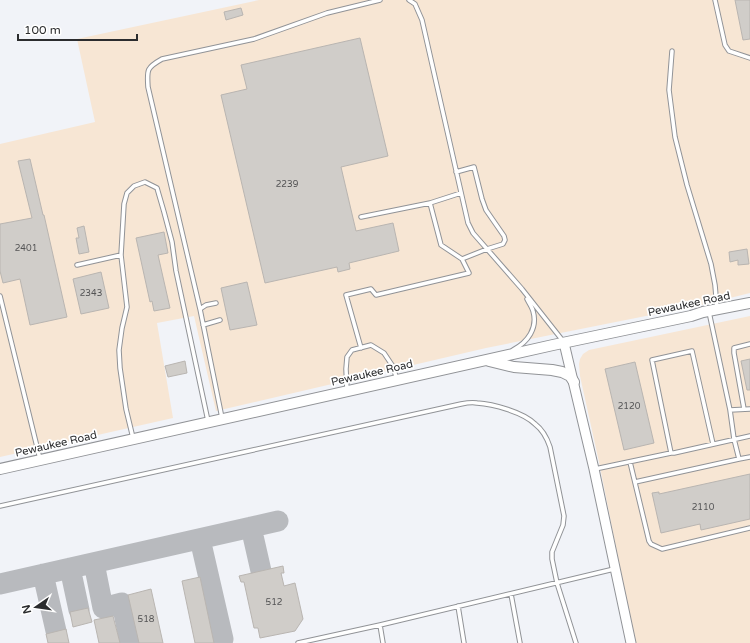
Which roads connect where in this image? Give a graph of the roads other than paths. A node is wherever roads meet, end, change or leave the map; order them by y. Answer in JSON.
{"nodes":[{"id":1,"x":380,"y":0,"type":"edge"},
{"id":2,"x":409,"y":0,"type":"edge"},
{"id":3,"x":715,"y":0,"type":"edge"},
{"id":4,"x":672,"y":51,"type":"dead end"},
{"id":5,"x":750,"y":58,"type":"edge"},
{"id":6,"x":456,"y":172,"type":"junction"},
{"id":7,"x":461,"y":193,"type":"junction"},
{"id":8,"x":430,"y":203,"type":"junction"},
{"id":9,"x":361,"y":217,"type":"dead end"},
{"id":10,"x":487,"y":249,"type":"junction"},
{"id":11,"x":121,"y":255,"type":"junction"},
{"id":12,"x":462,"y":259,"type":"junction"},
{"id":13,"x":77,"y":265,"type":"dead end"},
{"id":14,"x":522,"y":289,"type":"junction"},
{"id":15,"x":0,"y":296,"type":"edge"},
{"id":16,"x":216,"y":302,"type":"dead end"},
{"id":17,"x":750,"y":303,"type":"edge"},
{"id":18,"x":200,"y":309,"type":"junction"},
{"id":19,"x":713,"y":310,"type":"junction"},
{"id":20,"x":220,"y":320,"type":"dead end"},
{"id":21,"x":203,"y":325,"type":"junction"},
{"id":22,"x":564,"y":342,"type":"junction"},
{"id":23,"x":750,"y":344,"type":"edge"},
{"id":24,"x":361,"y":348,"type":"junction"},
{"id":25,"x":490,"y":359,"type":"junction"},
{"id":26,"x":397,"y":380,"type":"junction"},
{"id":27,"x":574,"y":382,"type":"junction"},
{"id":28,"x":347,"y":391,"type":"junction"},
{"id":29,"x":744,"y":409,"type":"junction"},
{"id":30,"x":750,"y":409,"type":"edge"},
{"id":31,"x":730,"y":410,"type":"junction"},
{"id":32,"x":222,"y":419,"type":"junction"},
{"id":33,"x":208,"y":422,"type":"junction"},
{"id":34,"x":750,"y":436,"type":"edge"},
{"id":35,"x":133,"y":439,"type":"junction"},
{"id":36,"x":734,"y":439,"type":"junction"},
{"id":37,"x":713,"y":444,"type":"junction"},
{"id":38,"x":671,"y":453,"type":"junction"},
{"id":39,"x":750,"y":457,"type":"edge"},
{"id":40,"x":740,"y":459,"type":"junction"},
{"id":41,"x":40,"y":460,"type":"junction"},
{"id":42,"x":630,"y":462,"type":"junction"},
{"id":43,"x":0,"y":469,"type":"edge"},
{"id":44,"x":594,"y":469,"type":"junction"},
{"id":45,"x":635,"y":482,"type":"junction"},
{"id":46,"x":0,"y":506,"type":"edge"},
{"id":47,"x":750,"y":528,"type":"edge"},
{"id":48,"x":615,"y":569,"type":"junction"},
{"id":49,"x":557,"y":583,"type":"junction"},
{"id":50,"x":511,"y":594,"type":"junction"},
{"id":51,"x":458,"y":606,"type":"junction"},
{"id":52,"x":380,"y":625,"type":"junction"},
{"id":53,"x":462,"y":642,"type":"edge"},
{"id":54,"x":298,"y":643,"type":"edge"},
{"id":55,"x":383,"y":643,"type":"edge"},
{"id":56,"x":520,"y":643,"type":"edge"},
{"id":57,"x":576,"y":643,"type":"edge"},
{"id":58,"x":631,"y":643,"type":"edge"}],
"edges":[{"from":1,"to":18,"type":"lane"},
{"from":2,"to":6,"type":"lane"},
{"from":3,"to":5,"type":"lane"},
{"from":4,"to":19,"type":"lane"},
{"from":6,"to":7,"type":"lane"},
{"from":6,"to":10,"type":"lane"},
{"from":7,"to":8,"type":"lane"},
{"from":7,"to":10,"type":"lane"},
{"from":8,"to":9,"type":"lane"},
{"from":8,"to":12,"type":"lane"},
{"from":10,"to":12,"type":"lane"},
{"from":10,"to":14,"type":"lane"},
{"from":11,"to":13,"type":"lane"},
{"from":11,"to":33,"type":"lane"},
{"from":11,"to":35,"type":"lane"},
{"from":12,"to":24,"type":"lane"},
{"from":14,"to":22,"type":"lane"},
{"from":14,"to":25,"type":"lane"},
{"from":15,"to":41,"type":"lane"},
{"from":16,"to":18,"type":"lane"},
{"from":17,"to":19,"type":"main road","name":"Pewaukee Road"},
{"from":18,"to":21,"type":"lane"},
{"from":19,"to":22,"type":"main road","name":"Pewaukee Road"},
{"from":19,"to":31,"type":"lane"},
{"from":20,"to":21,"type":"lane"},
{"from":21,"to":32,"type":"lane"},
{"from":22,"to":25,"type":"main road","name":"Pewaukee Road"},
{"from":22,"to":27,"type":"street"},
{"from":23,"to":29,"type":"lane"},
{"from":24,"to":26,"type":"lane"},
{"from":24,"to":28,"type":"lane"},
{"from":25,"to":26,"type":"main road","name":"Pewaukee Road"},
{"from":25,"to":27,"type":"main road"},
{"from":26,"to":28,"type":"main road","name":"Pewaukee Road"},
{"from":27,"to":44,"type":"street"},
{"from":28,"to":32,"type":"main road","name":"Pewaukee Road"},
{"from":29,"to":30,"type":"lane"},
{"from":29,"to":31,"type":"lane"},
{"from":31,"to":36,"type":"lane"},
{"from":32,"to":33,"type":"main road","name":"Pewaukee Road"},
{"from":33,"to":35,"type":"main road","name":"Pewaukee Road"},
{"from":34,"to":36,"type":"lane"},
{"from":35,"to":41,"type":"main road","name":"Pewaukee Road"},
{"from":36,"to":37,"type":"lane"},
{"from":36,"to":40,"type":"lane"},
{"from":37,"to":38,"type":"lane"},
{"from":37,"to":38,"type":"lane"},
{"from":38,"to":42,"type":"lane"},
{"from":39,"to":40,"type":"lane"},
{"from":40,"to":45,"type":"lane"},
{"from":41,"to":43,"type":"main road","name":"Pewaukee Road"},
{"from":42,"to":44,"type":"lane"},
{"from":42,"to":45,"type":"lane"},
{"from":44,"to":48,"type":"street"},
{"from":45,"to":47,"type":"lane"},
{"from":46,"to":49,"type":"lane"},
{"from":48,"to":49,"type":"lane"},
{"from":48,"to":58,"type":"street"},
{"from":49,"to":50,"type":"lane"},
{"from":49,"to":57,"type":"lane"},
{"from":50,"to":51,"type":"lane"},
{"from":50,"to":56,"type":"lane"},
{"from":51,"to":52,"type":"lane"},
{"from":51,"to":53,"type":"lane"},
{"from":52,"to":54,"type":"lane"},
{"from":52,"to":55,"type":"lane"}]}
